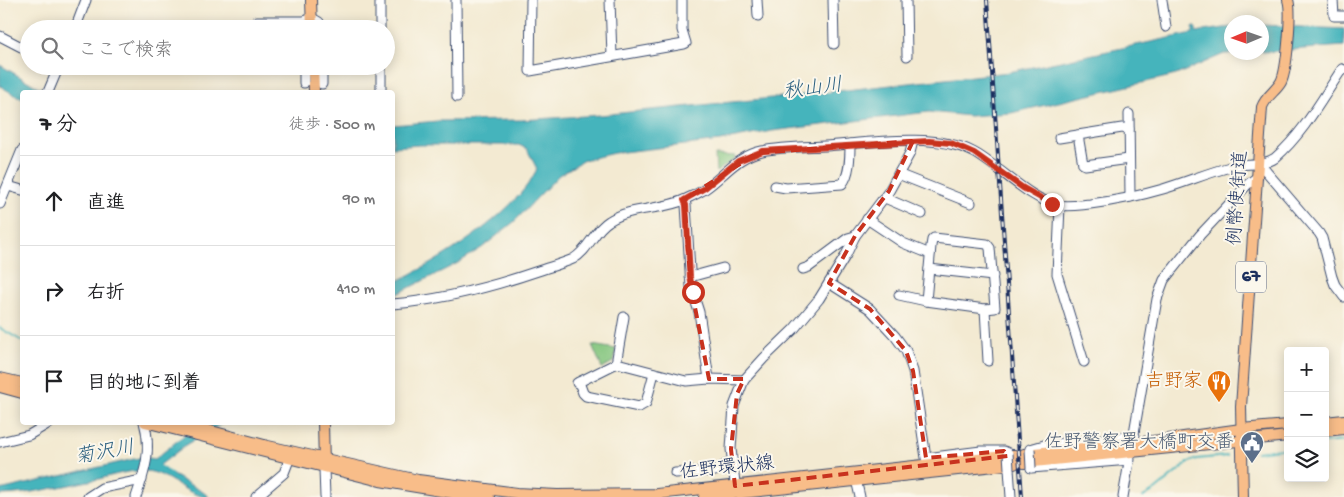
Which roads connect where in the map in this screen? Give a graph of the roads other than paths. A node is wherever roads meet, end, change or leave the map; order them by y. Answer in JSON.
{"nodes":[{"id":1,"x":86,"y":0,"type":"edge"},
{"id":2,"x":311,"y":0,"type":"edge"},
{"id":3,"x":380,"y":0,"type":"edge"},
{"id":4,"x":456,"y":0,"type":"edge"},
{"id":5,"x":531,"y":0,"type":"edge"},
{"id":6,"x":610,"y":0,"type":"edge"},
{"id":7,"x":682,"y":0,"type":"edge"},
{"id":8,"x":757,"y":0,"type":"edge"},
{"id":9,"x":833,"y":0,"type":"edge"},
{"id":10,"x":906,"y":0,"type":"edge"},
{"id":11,"x":1162,"y":0,"type":"edge"},
{"id":12,"x":1288,"y":0,"type":"edge"},
{"id":13,"x":1333,"y":0,"type":"edge"},
{"id":14,"x":758,"y":16,"type":"dead end"},
{"id":15,"x":1344,"y":16,"type":"edge"},
{"id":16,"x":78,"y":20,"type":"edge"},
{"id":17,"x":308,"y":20,"type":"edge"},
{"id":18,"x":380,"y":20,"type":"edge"},
{"id":19,"x":1166,"y":27,"type":"dead end"},
{"id":20,"x":0,"y":36,"type":"edge"},
{"id":21,"x":834,"y":44,"type":"dead end"},
{"id":22,"x":20,"y":46,"type":"edge"},
{"id":23,"x":612,"y":56,"type":"junction"},
{"id":24,"x":907,"y":56,"type":"dead end"},
{"id":25,"x":1344,"y":70,"type":"edge"},
{"id":26,"x":55,"y":75,"type":"edge"},
{"id":27,"x":304,"y":75,"type":"edge"},
{"id":28,"x":315,"y":75,"type":"edge"},
{"id":29,"x":320,"y":75,"type":"edge"},
{"id":30,"x":381,"y":75,"type":"edge"},
{"id":31,"x":304,"y":83,"type":"dead end"},
{"id":32,"x":317,"y":89,"type":"edge"},
{"id":33,"x":49,"y":90,"type":"edge"},
{"id":34,"x":381,"y":90,"type":"edge"},
{"id":35,"x":457,"y":96,"type":"dead end"},
{"id":36,"x":1129,"y":114,"type":"dead end"},
{"id":37,"x":1130,"y":129,"type":"junction"},
{"id":38,"x":1078,"y":135,"type":"junction"},
{"id":39,"x":1058,"y":138,"type":"dead end"},
{"id":40,"x":913,"y":141,"type":"junction"},
{"id":41,"x":850,"y":144,"type":"junction"},
{"id":42,"x":20,"y":156,"type":"edge"},
{"id":43,"x":1129,"y":159,"type":"junction"},
{"id":44,"x":1259,"y":163,"type":"junction"},
{"id":45,"x":898,"y":174,"type":"junction"},
{"id":46,"x":1257,"y":178,"type":"junction"},
{"id":47,"x":8,"y":186,"type":"junction"},
{"id":48,"x":775,"y":186,"type":"dead end"},
{"id":49,"x":20,"y":189,"type":"edge"},
{"id":50,"x":1130,"y":197,"type":"junction"},
{"id":51,"x":884,"y":198,"type":"junction"},
{"id":52,"x":684,"y":200,"type":"junction"},
{"id":53,"x":971,"y":203,"type":"dead end"},
{"id":54,"x":0,"y":204,"type":"edge"},
{"id":55,"x":1060,"y":206,"type":"junction"},
{"id":56,"x":922,"y":214,"type":"dead end"},
{"id":57,"x":867,"y":219,"type":"junction"},
{"id":58,"x":855,"y":236,"type":"junction"},
{"id":59,"x":930,"y":254,"type":"junction"},
{"id":60,"x":723,"y":268,"type":"dead end"},
{"id":61,"x":803,"y":269,"type":"dead end"},
{"id":62,"x":929,"y":269,"type":"junction"},
{"id":63,"x":992,"y":276,"type":"junction"},
{"id":64,"x":690,"y":277,"type":"junction"},
{"id":65,"x":829,"y":283,"type":"junction"},
{"id":66,"x":899,"y":295,"type":"dead end"},
{"id":67,"x":1344,"y":297,"type":"edge"},
{"id":68,"x":926,"y":301,"type":"junction"},
{"id":69,"x":395,"y":304,"type":"edge"},
{"id":70,"x":985,"y":309,"type":"junction"},
{"id":71,"x":624,"y":317,"type":"dead end"},
{"id":72,"x":988,"y":361,"type":"dead end"},
{"id":73,"x":1084,"y":362,"type":"dead end"},
{"id":74,"x":616,"y":364,"type":"junction"},
{"id":75,"x":654,"y":373,"type":"junction"},
{"id":76,"x":0,"y":378,"type":"edge"},
{"id":77,"x":709,"y":379,"type":"junction"},
{"id":78,"x":744,"y":380,"type":"junction"},
{"id":79,"x":20,"y":383,"type":"edge"},
{"id":80,"x":0,"y":387,"type":"edge"},
{"id":81,"x":20,"y":392,"type":"edge"},
{"id":82,"x":1344,"y":420,"type":"edge"},
{"id":83,"x":1329,"y":422,"type":"edge"},
{"id":84,"x":46,"y":425,"type":"edge"},
{"id":85,"x":146,"y":425,"type":"edge"},
{"id":86,"x":323,"y":425,"type":"edge"},
{"id":87,"x":1284,"y":425,"type":"edge"},
{"id":88,"x":181,"y":426,"type":"edge"},
{"id":89,"x":1241,"y":429,"type":"junction"},
{"id":90,"x":1344,"y":429,"type":"edge"},
{"id":91,"x":1329,"y":431,"type":"edge"},
{"id":92,"x":210,"y":435,"type":"junction"},
{"id":93,"x":1284,"y":437,"type":"edge"},
{"id":94,"x":0,"y":442,"type":"edge"},
{"id":95,"x":1241,"y":442,"type":"junction"},
{"id":96,"x":1132,"y":448,"type":"junction"},
{"id":97,"x":1019,"y":459,"type":"junction"},
{"id":98,"x":289,"y":460,"type":"junction"},
{"id":99,"x":732,"y":461,"type":"junction"},
{"id":100,"x":324,"y":464,"type":"junction"},
{"id":101,"x":675,"y":473,"type":"dead end"},
{"id":102,"x":143,"y":476,"type":"junction"},
{"id":103,"x":855,"y":477,"type":"junction"},
{"id":104,"x":735,"y":490,"type":"junction"},
{"id":105,"x":721,"y":493,"type":"edge"},
{"id":106,"x":765,"y":494,"type":"edge"},
{"id":107,"x":517,"y":495,"type":"edge"},
{"id":108,"x":1122,"y":496,"type":"edge"},
{"id":109,"x":88,"y":497,"type":"edge"},
{"id":110,"x":136,"y":497,"type":"edge"},
{"id":111,"x":256,"y":497,"type":"edge"},
{"id":112,"x":325,"y":497,"type":"edge"},
{"id":113,"x":489,"y":497,"type":"edge"},
{"id":114,"x":704,"y":497,"type":"edge"},
{"id":115,"x":860,"y":497,"type":"edge"},
{"id":116,"x":1011,"y":497,"type":"edge"},
{"id":117,"x":1243,"y":497,"type":"edge"}],
"edges":[{"from":1,"to":16,"type":"street"},
{"from":2,"to":17,"type":"main road"},
{"from":3,"to":18,"type":"street"},
{"from":4,"to":35,"type":"street"},
{"from":5,"to":23,"type":"street"},
{"from":6,"to":23,"type":"street"},
{"from":7,"to":23,"type":"street"},
{"from":8,"to":14,"type":"street"},
{"from":9,"to":21,"type":"street"},
{"from":10,"to":24,"type":"street"},
{"from":11,"to":19,"type":"street"},
{"from":12,"to":44,"type":"main road","name":"例幣使街道","number":"67"},
{"from":13,"to":15,"type":"street"},
{"from":20,"to":22,"type":"street"},
{"from":25,"to":44,"type":"street"},
{"from":26,"to":33,"type":"street"},
{"from":27,"to":31,"type":"street"},
{"from":28,"to":32,"type":"main road"},
{"from":29,"to":32,"type":"street"},
{"from":30,"to":34,"type":"street"},
{"from":36,"to":37,"type":"street"},
{"from":37,"to":38,"type":"street"},
{"from":37,"to":43,"type":"street"},
{"from":38,"to":39,"type":"street"},
{"from":38,"to":43,"type":"street"},
{"from":40,"to":41,"type":"street"},
{"from":40,"to":45,"type":"street"},
{"from":40,"to":55,"type":"street"},
{"from":41,"to":48,"type":"street"},
{"from":41,"to":52,"type":"street"},
{"from":42,"to":47,"type":"street"},
{"from":43,"to":50,"type":"street"},
{"from":44,"to":46,"type":"main road","name":"例幣使街道","number":"67"},
{"from":44,"to":50,"type":"street"},
{"from":44,"to":67,"type":"street"},
{"from":45,"to":51,"type":"street"},
{"from":45,"to":53,"type":"street"},
{"from":46,"to":89,"type":"main road","name":"例幣使街道","number":"67"},
{"from":46,"to":96,"type":"street"},
{"from":47,"to":49,"type":"street"},
{"from":47,"to":54,"type":"street"},
{"from":50,"to":55,"type":"street"},
{"from":51,"to":56,"type":"street"},
{"from":51,"to":57,"type":"street"},
{"from":52,"to":64,"type":"street"},
{"from":52,"to":69,"type":"street"},
{"from":55,"to":73,"type":"street"},
{"from":57,"to":58,"type":"street"},
{"from":57,"to":59,"type":"street"},
{"from":58,"to":61,"type":"street"},
{"from":58,"to":65,"type":"street"},
{"from":59,"to":62,"type":"street"},
{"from":59,"to":63,"type":"street"},
{"from":60,"to":64,"type":"street"},
{"from":62,"to":63,"type":"street"},
{"from":62,"to":68,"type":"street"},
{"from":63,"to":70,"type":"street"},
{"from":64,"to":77,"type":"street"},
{"from":65,"to":78,"type":"street"},
{"from":65,"to":97,"type":"street"},
{"from":66,"to":68,"type":"street"},
{"from":68,"to":70,"type":"street"},
{"from":70,"to":72,"type":"street"},
{"from":71,"to":74,"type":"street"},
{"from":74,"to":75,"type":"street"},
{"from":74,"to":75,"type":"street"},
{"from":75,"to":77,"type":"street"},
{"from":76,"to":79,"type":"main road"},
{"from":77,"to":78,"type":"street"},
{"from":78,"to":99,"type":"street"},
{"from":80,"to":81,"type":"main road"},
{"from":82,"to":83,"type":"main road"},
{"from":84,"to":94,"type":"street"},
{"from":85,"to":102,"type":"street"},
{"from":86,"to":100,"type":"main road"},
{"from":87,"to":89,"type":"main road"},
{"from":88,"to":92,"type":"main road"},
{"from":89,"to":95,"type":"main road","name":"例幣使街道","number":"67"},
{"from":89,"to":96,"type":"main road"},
{"from":90,"to":91,"type":"main road"},
{"from":92,"to":98,"type":"main road"},
{"from":92,"to":100,"type":"main road"},
{"from":93,"to":95,"type":"main road"},
{"from":95,"to":96,"type":"main road"},
{"from":95,"to":117,"type":"main road","name":"例幣使街道","number":"67"},
{"from":96,"to":97,"type":"street"},
{"from":96,"to":97,"type":"main road","name":"佐野環状線"},
{"from":96,"to":97,"type":"street"},
{"from":96,"to":108,"type":"street"},
{"from":97,"to":103,"type":"main road","name":"佐野環状線"},
{"from":97,"to":116,"type":"street"},
{"from":98,"to":100,"type":"main road"},
{"from":98,"to":111,"type":"street"},
{"from":99,"to":101,"type":"street"},
{"from":99,"to":104,"type":"street"},
{"from":100,"to":107,"type":"main road","name":"佐野環状線"},
{"from":100,"to":112,"type":"street"},
{"from":100,"to":113,"type":"main road"},
{"from":102,"to":109,"type":"street"},
{"from":102,"to":110,"type":"street"},
{"from":103,"to":104,"type":"main road","name":"佐野環状線"},
{"from":103,"to":106,"type":"main road","name":"佐野環状線"},
{"from":103,"to":115,"type":"street"},
{"from":104,"to":105,"type":"main road","name":"佐野環状線"},
{"from":104,"to":106,"type":"main road","name":"佐野環状線"},
{"from":105,"to":107,"type":"main road","name":"佐野環状線"},
{"from":105,"to":114,"type":"main road","name":"佐野環状線"}]}
